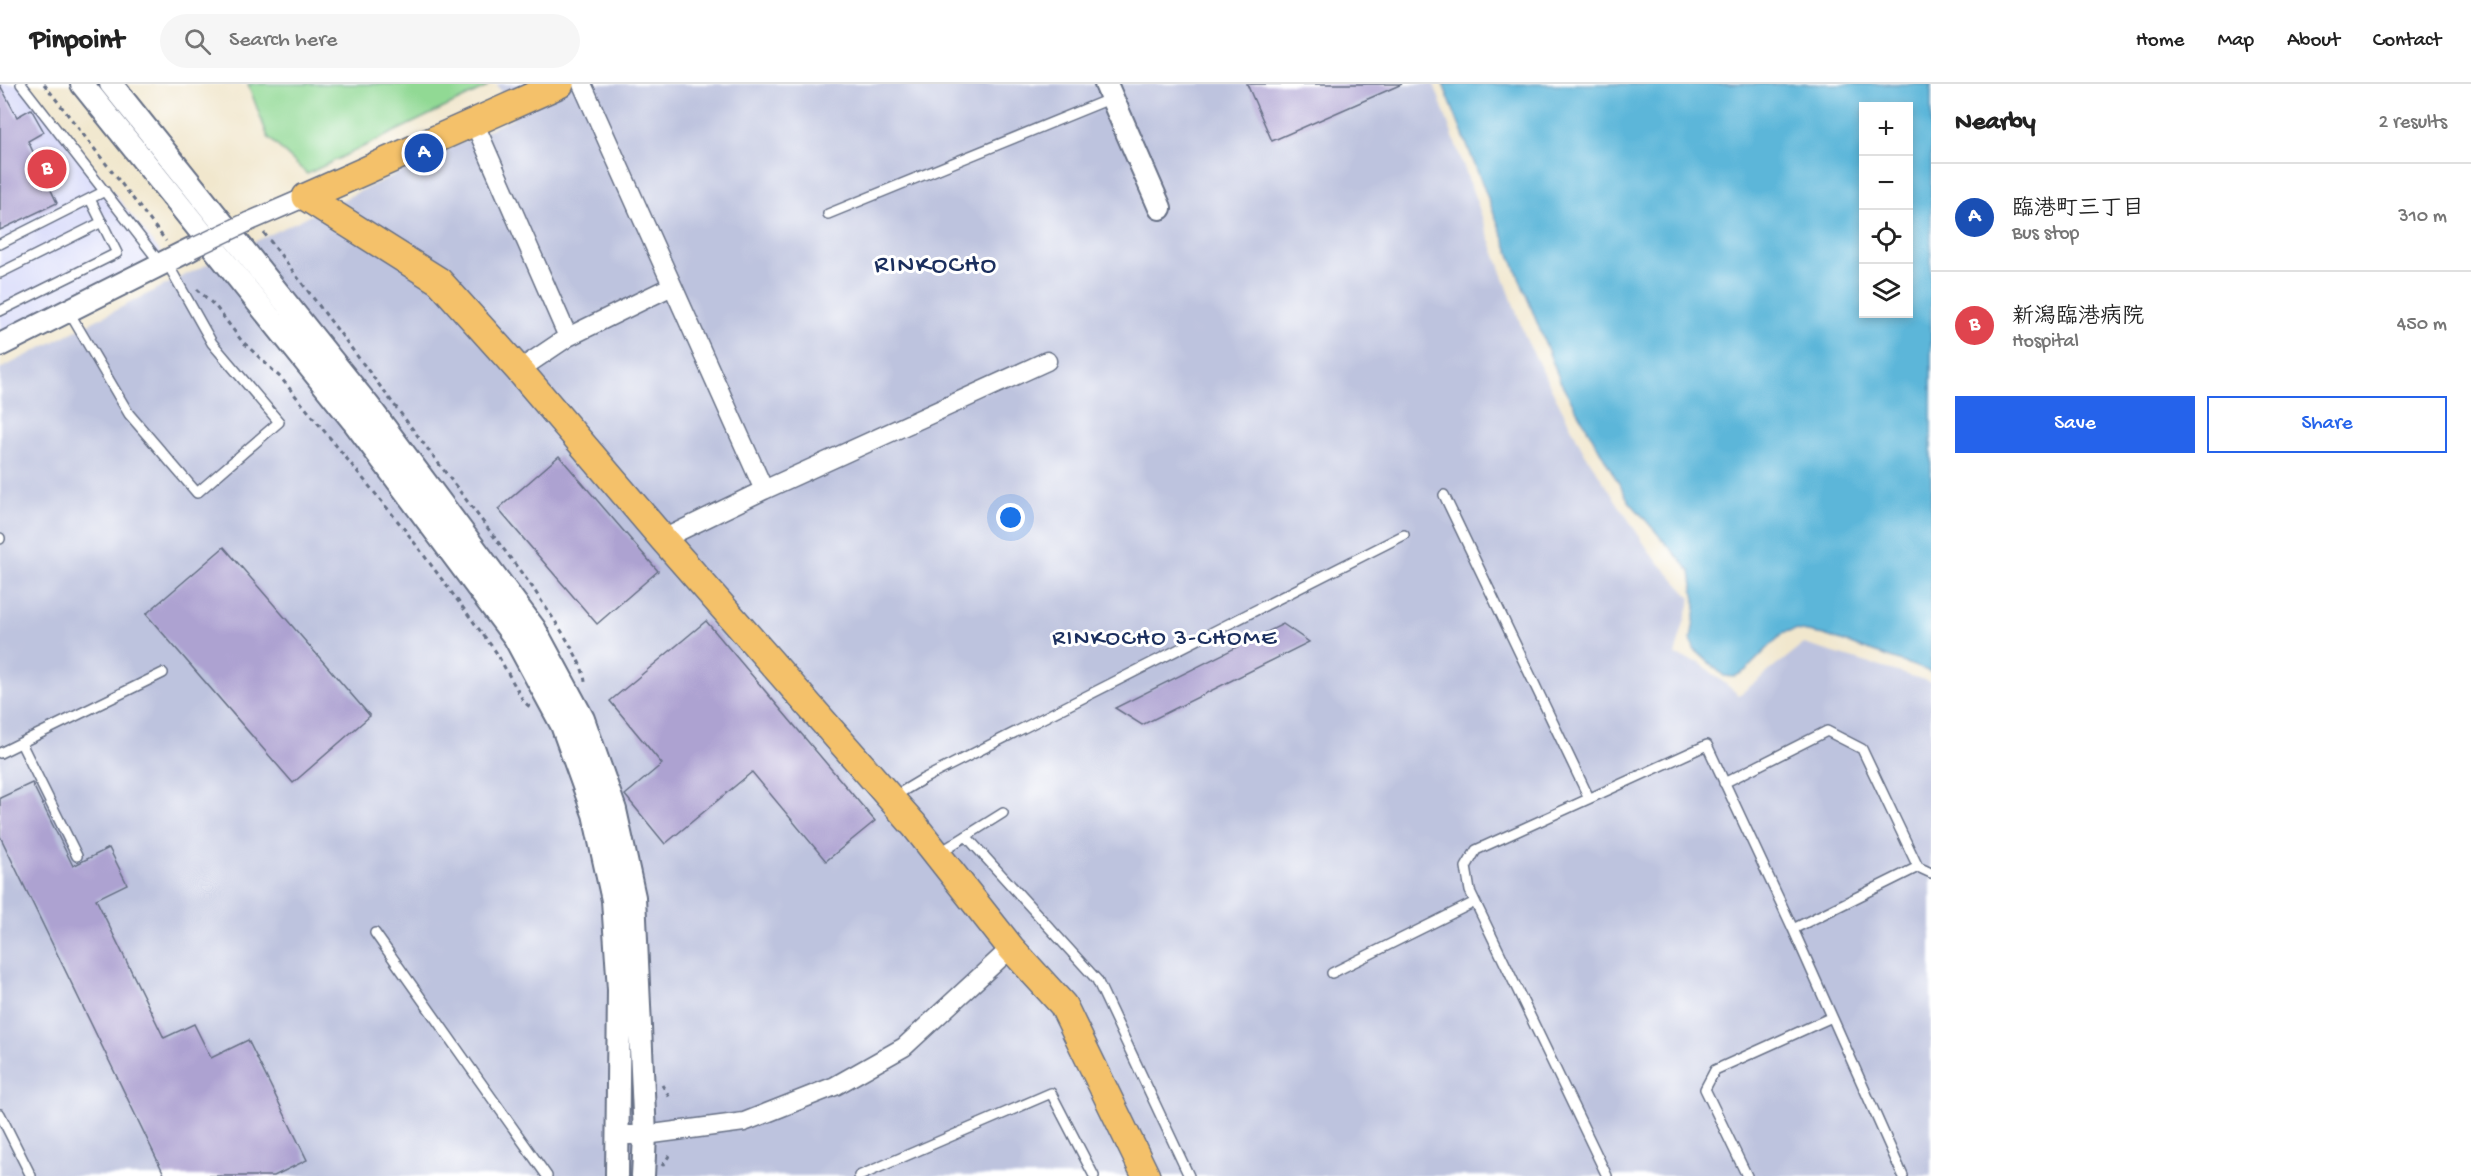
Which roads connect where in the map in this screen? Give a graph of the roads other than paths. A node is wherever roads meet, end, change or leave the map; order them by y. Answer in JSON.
{"nodes":[{"id":1,"x":21,"y":84,"type":"edge"},
{"id":2,"x":82,"y":84,"type":"edge"},
{"id":3,"x":111,"y":84,"type":"edge"},
{"id":4,"x":560,"y":84,"type":"edge"},
{"id":5,"x":582,"y":84,"type":"edge"},
{"id":6,"x":1108,"y":91,"type":"edge"},
{"id":7,"x":474,"y":122,"type":"junction"},
{"id":8,"x":105,"y":191,"type":"junction"},
{"id":9,"x":306,"y":197,"type":"junction"},
{"id":10,"x":90,"y":199,"type":"junction"},
{"id":11,"x":1160,"y":208,"type":"dead end"},
{"id":12,"x":828,"y":214,"type":"dead end"},
{"id":13,"x":102,"y":222,"type":"junction"},
{"id":14,"x":0,"y":244,"type":"edge"},
{"id":15,"x":172,"y":256,"type":"junction"},
{"id":16,"x":0,"y":273,"type":"edge"},
{"id":17,"x":672,"y":286,"type":"junction"},
{"id":18,"x":68,"y":310,"type":"junction"},
{"id":19,"x":0,"y":311,"type":"edge"},
{"id":20,"x":568,"y":337,"type":"junction"},
{"id":21,"x":0,"y":345,"type":"edge"},
{"id":22,"x":1047,"y":361,"type":"dead end"},
{"id":23,"x":519,"y":370,"type":"junction"},
{"id":24,"x":764,"y":490,"type":"junction"},
{"id":25,"x":1444,"y":495,"type":"dead end"},
{"id":26,"x":1404,"y":534,"type":"dead end"},
{"id":27,"x":663,"y":539,"type":"junction"},
{"id":28,"x":163,"y":673,"type":"dead end"},
{"id":29,"x":21,"y":743,"type":"junction"},
{"id":30,"x":0,"y":753,"type":"edge"},
{"id":31,"x":1724,"y":783,"type":"junction"},
{"id":32,"x":1589,"y":798,"type":"junction"},
{"id":33,"x":891,"y":799,"type":"junction"},
{"id":34,"x":1003,"y":813,"type":"dead end"},
{"id":35,"x":966,"y":836,"type":"junction"},
{"id":36,"x":937,"y":854,"type":"junction"},
{"id":37,"x":77,"y":856,"type":"dead end"},
{"id":38,"x":1918,"y":867,"type":"junction"},
{"id":39,"x":1931,"y":873,"type":"edge"},
{"id":40,"x":1475,"y":902,"type":"junction"},
{"id":41,"x":1793,"y":929,"type":"junction"},
{"id":42,"x":375,"y":933,"type":"dead end"},
{"id":43,"x":1011,"y":948,"type":"junction"},
{"id":44,"x":1332,"y":973,"type":"dead end"},
{"id":45,"x":1832,"y":1017,"type":"junction"},
{"id":46,"x":0,"y":1114,"type":"edge"},
{"id":47,"x":618,"y":1135,"type":"junction"},
{"id":48,"x":645,"y":1135,"type":"junction"},
{"id":49,"x":30,"y":1176,"type":"edge"},
{"id":50,"x":547,"y":1176,"type":"edge"},
{"id":51,"x":617,"y":1176,"type":"edge"},
{"id":52,"x":643,"y":1176,"type":"edge"},
{"id":53,"x":859,"y":1176,"type":"edge"},
{"id":54,"x":1094,"y":1176,"type":"edge"},
{"id":55,"x":1146,"y":1176,"type":"edge"},
{"id":56,"x":1189,"y":1176,"type":"edge"},
{"id":57,"x":1607,"y":1176,"type":"edge"},
{"id":58,"x":1747,"y":1176,"type":"edge"},
{"id":59,"x":1903,"y":1176,"type":"edge"}],
"edges":[{"from":1,"to":8,"type":"lane"},
{"from":2,"to":47,"type":"street"},
{"from":3,"to":48,"type":"street"},
{"from":4,"to":7,"type":"main road"},
{"from":5,"to":17,"type":"street"},
{"from":6,"to":11,"type":"street"},
{"from":6,"to":12,"type":"lane"},
{"from":7,"to":9,"type":"main road"},
{"from":7,"to":20,"type":"street"},
{"from":8,"to":10,"type":"lane"},
{"from":8,"to":15,"type":"lane"},
{"from":9,"to":15,"type":"street","bridge":true},
{"from":9,"to":23,"type":"main road"},
{"from":10,"to":13,"type":"lane"},
{"from":10,"to":14,"type":"lane"},
{"from":13,"to":16,"type":"lane"},
{"from":13,"to":19,"type":"lane"},
{"from":15,"to":18,"type":"street"},
{"from":15,"to":18,"type":"lane"},
{"from":17,"to":20,"type":"street"},
{"from":17,"to":24,"type":"street"},
{"from":18,"to":21,"type":"street"},
{"from":20,"to":23,"type":"street"},
{"from":22,"to":24,"type":"street"},
{"from":23,"to":27,"type":"main road"},
{"from":24,"to":27,"type":"street"},
{"from":25,"to":32,"type":"lane"},
{"from":26,"to":33,"type":"lane"},
{"from":27,"to":33,"type":"main road"},
{"from":28,"to":29,"type":"lane"},
{"from":29,"to":30,"type":"lane"},
{"from":29,"to":37,"type":"lane"},
{"from":31,"to":32,"type":"lane"},
{"from":31,"to":38,"type":"lane"},
{"from":31,"to":41,"type":"lane"},
{"from":32,"to":40,"type":"lane"},
{"from":33,"to":36,"type":"main road"},
{"from":34,"to":35,"type":"lane"},
{"from":35,"to":36,"type":"lane"},
{"from":35,"to":56,"type":"lane"},
{"from":36,"to":43,"type":"main road"},
{"from":38,"to":39,"type":"lane"},
{"from":38,"to":41,"type":"lane"},
{"from":40,"to":44,"type":"lane"},
{"from":40,"to":57,"type":"lane"},
{"from":41,"to":45,"type":"lane"},
{"from":42,"to":50,"type":"lane"},
{"from":43,"to":48,"type":"street"},
{"from":43,"to":55,"type":"main road"},
{"from":45,"to":58,"type":"lane"},
{"from":45,"to":59,"type":"lane"},
{"from":46,"to":49,"type":"lane"},
{"from":47,"to":48,"type":"street"},
{"from":47,"to":51,"type":"street"},
{"from":48,"to":52,"type":"street"},
{"from":53,"to":54,"type":"lane"}]}
